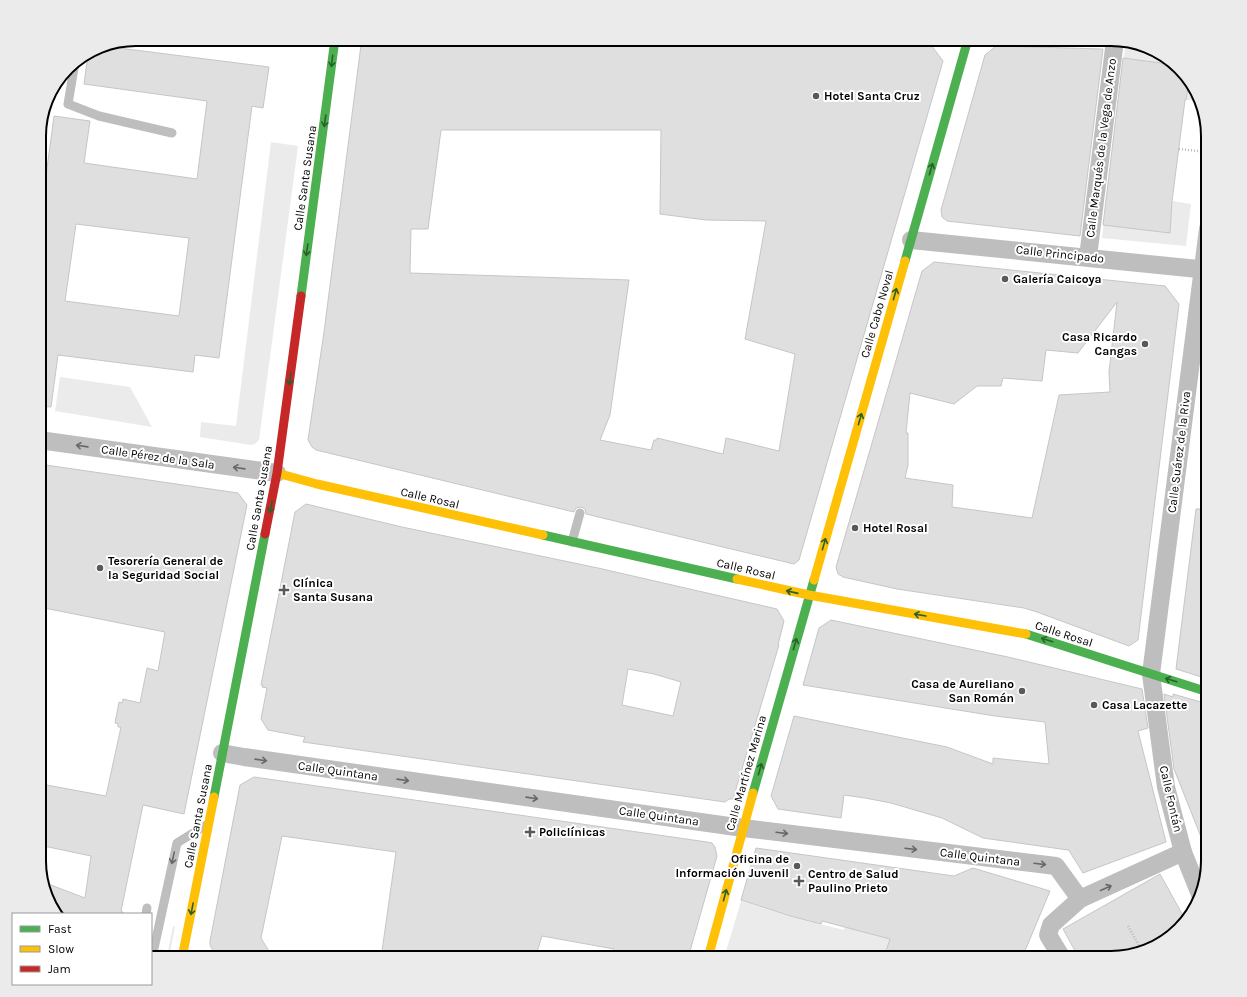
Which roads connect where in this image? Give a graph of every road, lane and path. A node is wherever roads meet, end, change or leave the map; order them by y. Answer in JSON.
{"nodes":[{"id":1,"x":334,"y":46,"type":"edge"},
{"id":2,"x":966,"y":46,"type":"edge"},
{"id":3,"x":1114,"y":46,"type":"edge"},
{"id":4,"x":73,"y":72,"type":"edge"},
{"id":5,"x":172,"y":133,"type":"dead end"},
{"id":6,"x":1179,"y":148,"type":"dead end"},
{"id":7,"x":1201,"y":151,"type":"edge"},
{"id":8,"x":911,"y":240,"type":"junction"},
{"id":9,"x":1088,"y":257,"type":"junction"},
{"id":10,"x":1201,"y":270,"type":"edge"},
{"id":11,"x":1201,"y":300,"type":"edge"},
{"id":12,"x":46,"y":441,"type":"edge"},
{"id":13,"x":277,"y":474,"type":"junction"},
{"id":14,"x":580,"y":513,"type":"dead end"},
{"id":15,"x":572,"y":542,"type":"junction"},
{"id":16,"x":809,"y":596,"type":"junction"},
{"id":17,"x":1151,"y":674,"type":"junction"},
{"id":18,"x":1201,"y":690,"type":"edge"},
{"id":19,"x":222,"y":753,"type":"junction"},
{"id":20,"x":209,"y":824,"type":"junction"},
{"id":21,"x":743,"y":828,"type":"junction"},
{"id":22,"x":1183,"y":852,"type":"junction"},
{"id":23,"x":1197,"y":887,"type":"edge"},
{"id":24,"x":1080,"y":899,"type":"junction"},
{"id":25,"x":1128,"y":926,"type":"dead end"},
{"id":26,"x":1139,"y":946,"type":"edge"},
{"id":27,"x":153,"y":951,"type":"edge"},
{"id":28,"x":183,"y":951,"type":"edge"},
{"id":29,"x":710,"y":951,"type":"edge"},
{"id":30,"x":1058,"y":951,"type":"edge"}],
"edges":[{"from":1,"to":13,"type":"street","name":"Calle Santa Susana","one_way":true},
{"from":8,"to":2,"type":"street","name":"Calle Cabo Noval","one_way":true},
{"from":3,"to":9,"type":"street","name":"Calle Marqués de la Vega de Anzo"},
{"from":4,"to":5,"type":"lane"},
{"from":6,"to":7,"type":"path"},
{"from":8,"to":9,"type":"street","name":"Calle Principado"},
{"from":16,"to":8,"type":"street","name":"Calle Cabo Noval","one_way":true},
{"from":9,"to":10,"type":"street","name":"Calle Principado"},
{"from":11,"to":17,"type":"street","name":"Calle Suárez de la Riva"},
{"from":13,"to":12,"type":"street","name":"Calle Pérez de la Sala","one_way":true},
{"from":13,"to":15,"type":"street","name":"Calle Rosal"},
{"from":13,"to":19,"type":"street","name":"Calle Santa Susana","one_way":true},
{"from":14,"to":15,"type":"lane"},
{"from":16,"to":15,"type":"street","name":"Calle Rosal","one_way":true},
{"from":17,"to":16,"type":"street","name":"Calle Rosal","one_way":true},
{"from":21,"to":16,"type":"street","name":"Calle Martínez Marina","one_way":true},
{"from":18,"to":17,"type":"street","name":"Calle Rosal","one_way":true},
{"from":17,"to":22,"type":"street","name":"Calle Fontán"},
{"from":19,"to":20,"type":"street","name":"Calle Santa Susana"},
{"from":19,"to":21,"type":"street","name":"Calle Quintana","one_way":true},
{"from":20,"to":27,"type":"lane","one_way":true},
{"from":20,"to":28,"type":"street","name":"Calle Santa Susana","one_way":true},
{"from":21,"to":24,"type":"street","name":"Calle Quintana","one_way":true},
{"from":29,"to":21,"type":"street","name":"Calle Martínez Marina","one_way":true},
{"from":22,"to":23,"type":"street","name":"Calle Fontán"},
{"from":24,"to":22,"type":"street","one_way":true},
{"from":24,"to":30,"type":"street"},
{"from":25,"to":26,"type":"path"}]}
